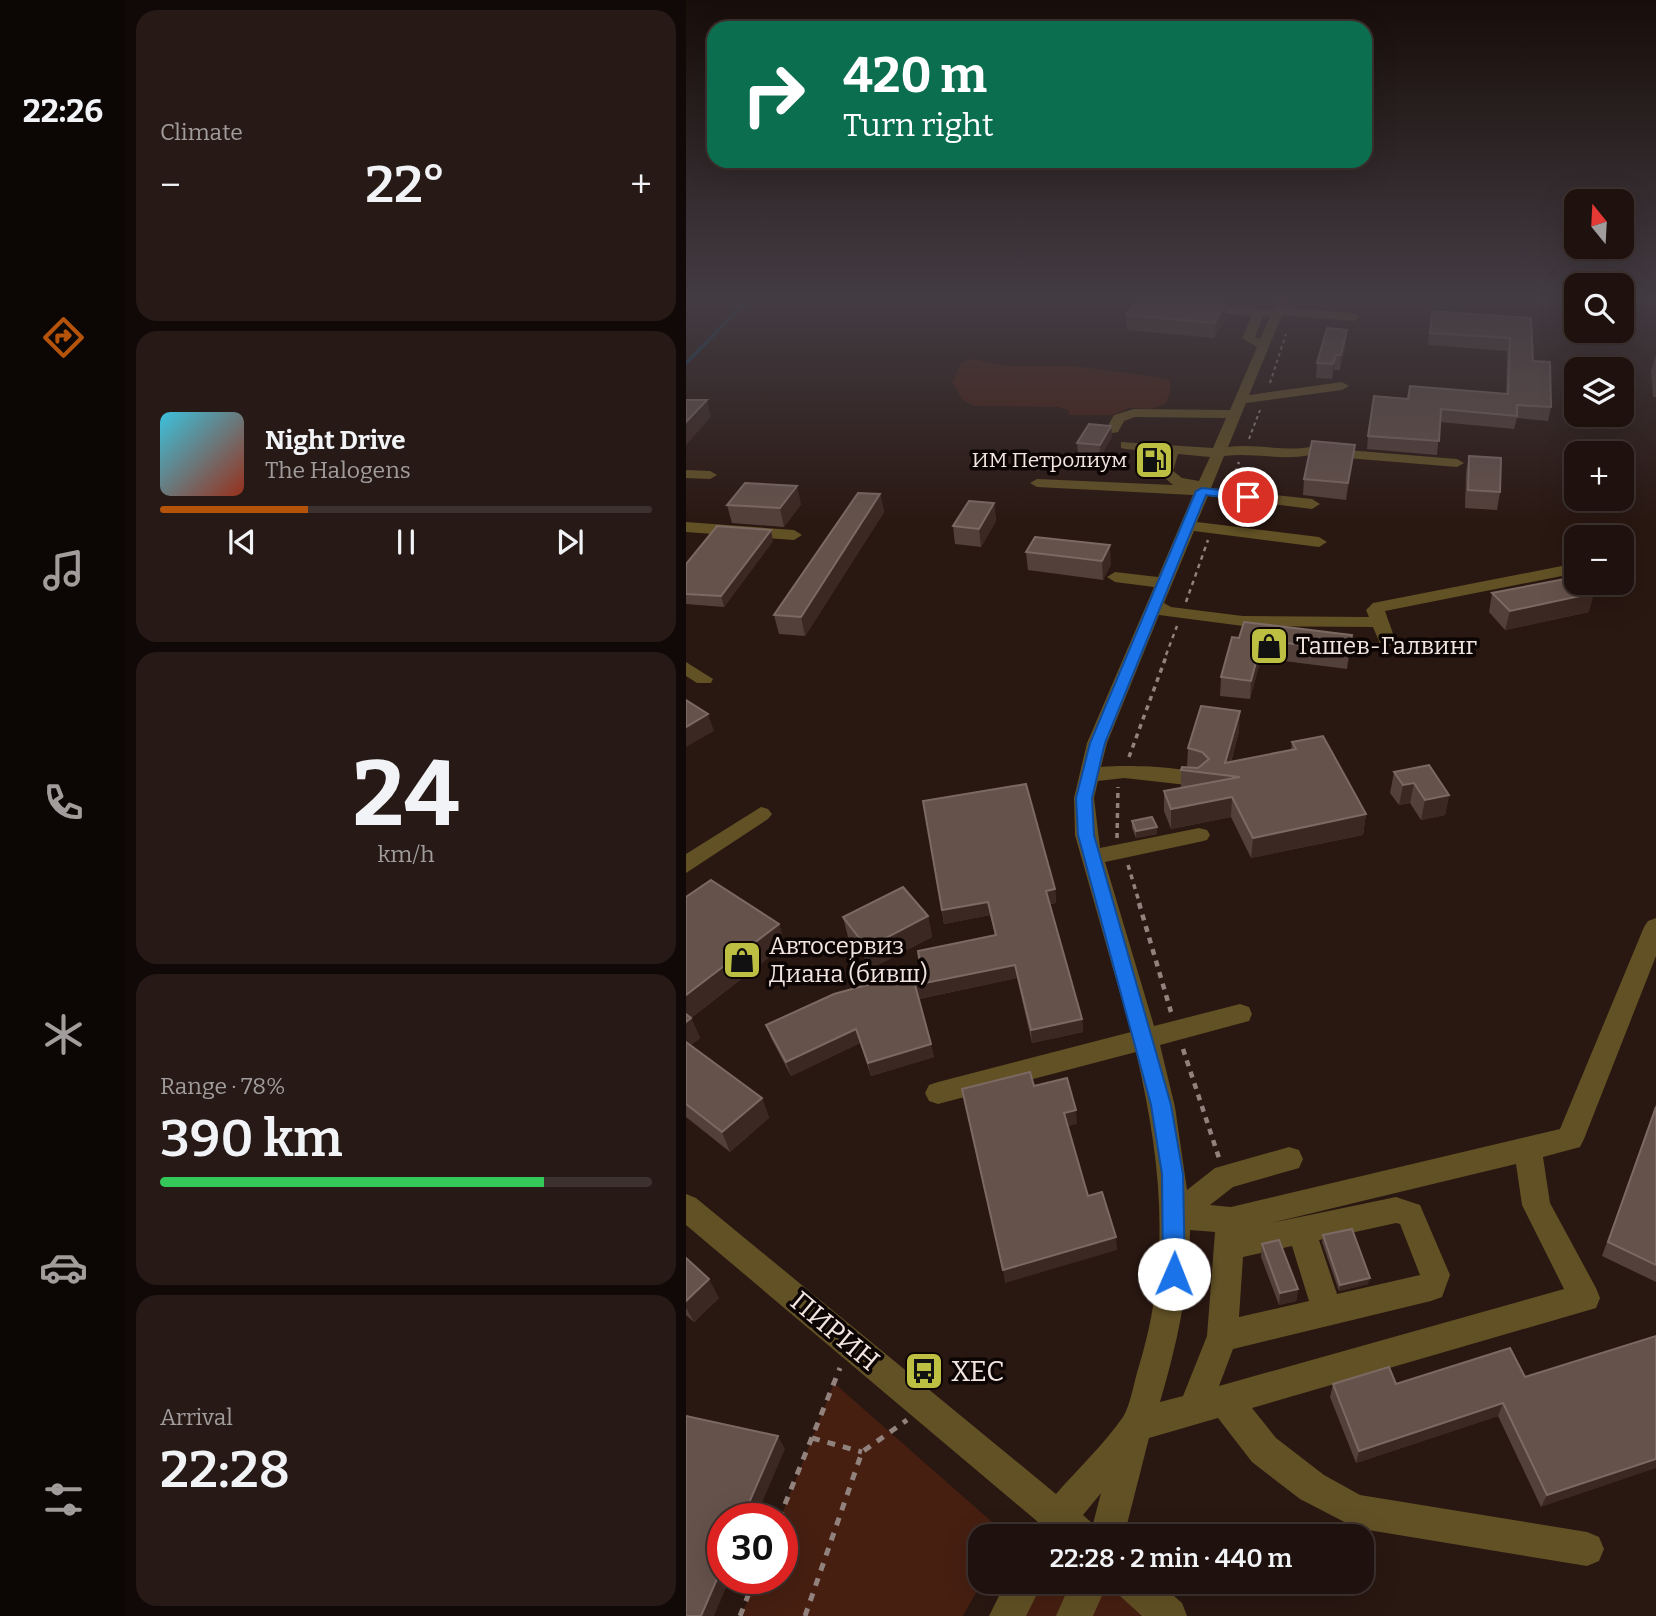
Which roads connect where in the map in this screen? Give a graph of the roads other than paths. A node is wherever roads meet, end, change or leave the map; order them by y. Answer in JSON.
{"nodes":[{"id":1,"x":1251,"y":374,"type":"edge"},
{"id":2,"x":1342,"y":386,"type":"dead end"},
{"id":3,"x":1241,"y":400,"type":"junction"},
{"id":4,"x":1235,"y":414,"type":"junction"},
{"id":5,"x":1113,"y":429,"type":"edge"},
{"id":6,"x":1126,"y":445,"type":"dead end"},
{"id":7,"x":1173,"y":449,"type":"junction"},
{"id":8,"x":1218,"y":453,"type":"junction"},
{"id":9,"x":1457,"y":463,"type":"dead end"},
{"id":10,"x":686,"y":474,"type":"edge"},
{"id":11,"x":710,"y":475,"type":"dead end"},
{"id":12,"x":1037,"y":483,"type":"dead end"},
{"id":13,"x":1203,"y":488,"type":"junction"},
{"id":14,"x":1312,"y":504,"type":"dead end"},
{"id":15,"x":1188,"y":526,"type":"junction"},
{"id":16,"x":686,"y":527,"type":"edge"},
{"id":17,"x":794,"y":535,"type":"dead end"},
{"id":18,"x":1319,"y":542,"type":"dead end"},
{"id":19,"x":1564,"y":571,"type":"edge"},
{"id":20,"x":1115,"y":577,"type":"dead end"},
{"id":21,"x":1159,"y":594,"type":"junction"},
{"id":22,"x":1261,"y":619,"type":"junction"},
{"id":23,"x":1379,"y":622,"type":"junction"},
{"id":24,"x":1387,"y":642,"type":"dead end"},
{"id":25,"x":686,"y":668,"type":"edge"},
{"id":26,"x":704,"y":679,"type":"dead end"},
{"id":27,"x":1089,"y":775,"type":"junction"},
{"id":28,"x":1196,"y":779,"type":"edge"},
{"id":29,"x":761,"y":814,"type":"dead end"},
{"id":30,"x":1199,"y":835,"type":"dead end"},
{"id":31,"x":1092,"y":857,"type":"junction"},
{"id":32,"x":686,"y":865,"type":"edge"},
{"id":33,"x":1656,"y":927,"type":"edge"},
{"id":34,"x":1240,"y":1014,"type":"dead end"},
{"id":35,"x":1143,"y":1039,"type":"junction"},
{"id":36,"x":938,"y":1093,"type":"dead end"},
{"id":37,"x":1528,"y":1150,"type":"junction"},
{"id":38,"x":1289,"y":1159,"type":"dead end"},
{"id":39,"x":686,"y":1207,"type":"edge"},
{"id":40,"x":1175,"y":1216,"type":"junction"},
{"id":41,"x":1301,"y":1230,"type":"junction"},
{"id":42,"x":1230,"y":1233,"type":"junction"},
{"id":43,"x":1328,"y":1311,"type":"junction"},
{"id":44,"x":1222,"y":1336,"type":"junction"},
{"id":45,"x":1209,"y":1404,"type":"junction"},
{"id":46,"x":1136,"y":1425,"type":"junction"},
{"id":47,"x":1056,"y":1524,"type":"edge"},
{"id":48,"x":1067,"y":1524,"type":"edge"},
{"id":49,"x":1110,"y":1524,"type":"edge"},
{"id":50,"x":1587,"y":1549,"type":"dead end"},
{"id":51,"x":1019,"y":1594,"type":"edge"},
{"id":52,"x":1084,"y":1594,"type":"edge"},
{"id":53,"x":1145,"y":1594,"type":"edge"},
{"id":54,"x":1007,"y":1616,"type":"edge"},
{"id":55,"x":1074,"y":1616,"type":"edge"},
{"id":56,"x":1168,"y":1616,"type":"edge"}],
"edges":[{"from":1,"to":3,"type":"street"},
{"from":2,"to":3,"type":"street"},
{"from":3,"to":4,"type":"street"},
{"from":4,"to":5,"type":"street"},
{"from":4,"to":8,"type":"street"},
{"from":6,"to":7,"type":"street"},
{"from":7,"to":8,"type":"street"},
{"from":7,"to":13,"type":"street"},
{"from":8,"to":9,"type":"street"},
{"from":8,"to":13,"type":"street"},
{"from":10,"to":11,"type":"street"},
{"from":12,"to":13,"type":"street"},
{"from":13,"to":14,"type":"street"},
{"from":13,"to":15,"type":"street"},
{"from":15,"to":18,"type":"street"},
{"from":15,"to":21,"type":"street"},
{"from":16,"to":17,"type":"street"},
{"from":19,"to":23,"type":"street"},
{"from":20,"to":21,"type":"street"},
{"from":21,"to":22,"type":"street"},
{"from":21,"to":22,"type":"street"},
{"from":21,"to":27,"type":"street"},
{"from":22,"to":23,"type":"street"},
{"from":23,"to":24,"type":"street"},
{"from":25,"to":26,"type":"street"},
{"from":27,"to":28,"type":"street"},
{"from":27,"to":31,"type":"street"},
{"from":29,"to":32,"type":"street"},
{"from":30,"to":31,"type":"street"},
{"from":31,"to":35,"type":"street"},
{"from":33,"to":37,"type":"street"},
{"from":34,"to":35,"type":"street"},
{"from":35,"to":36,"type":"street"},
{"from":35,"to":40,"type":"street"},
{"from":37,"to":42,"type":"street"},
{"from":37,"to":45,"type":"street"},
{"from":38,"to":40,"type":"street"},
{"from":39,"to":47,"type":"street","name":"ПИРИН"},
{"from":40,"to":42,"type":"street"},
{"from":40,"to":46,"type":"street"},
{"from":41,"to":42,"type":"street"},
{"from":41,"to":43,"type":"street"},
{"from":41,"to":43,"type":"street"},
{"from":42,"to":44,"type":"street"},
{"from":43,"to":44,"type":"street"},
{"from":44,"to":45,"type":"street"},
{"from":45,"to":46,"type":"street"},
{"from":45,"to":50,"type":"street"},
{"from":46,"to":48,"type":"street"},
{"from":46,"to":49,"type":"street"},
{"from":51,"to":54,"type":"street"},
{"from":52,"to":55,"type":"street"},
{"from":53,"to":56,"type":"street"}]}
